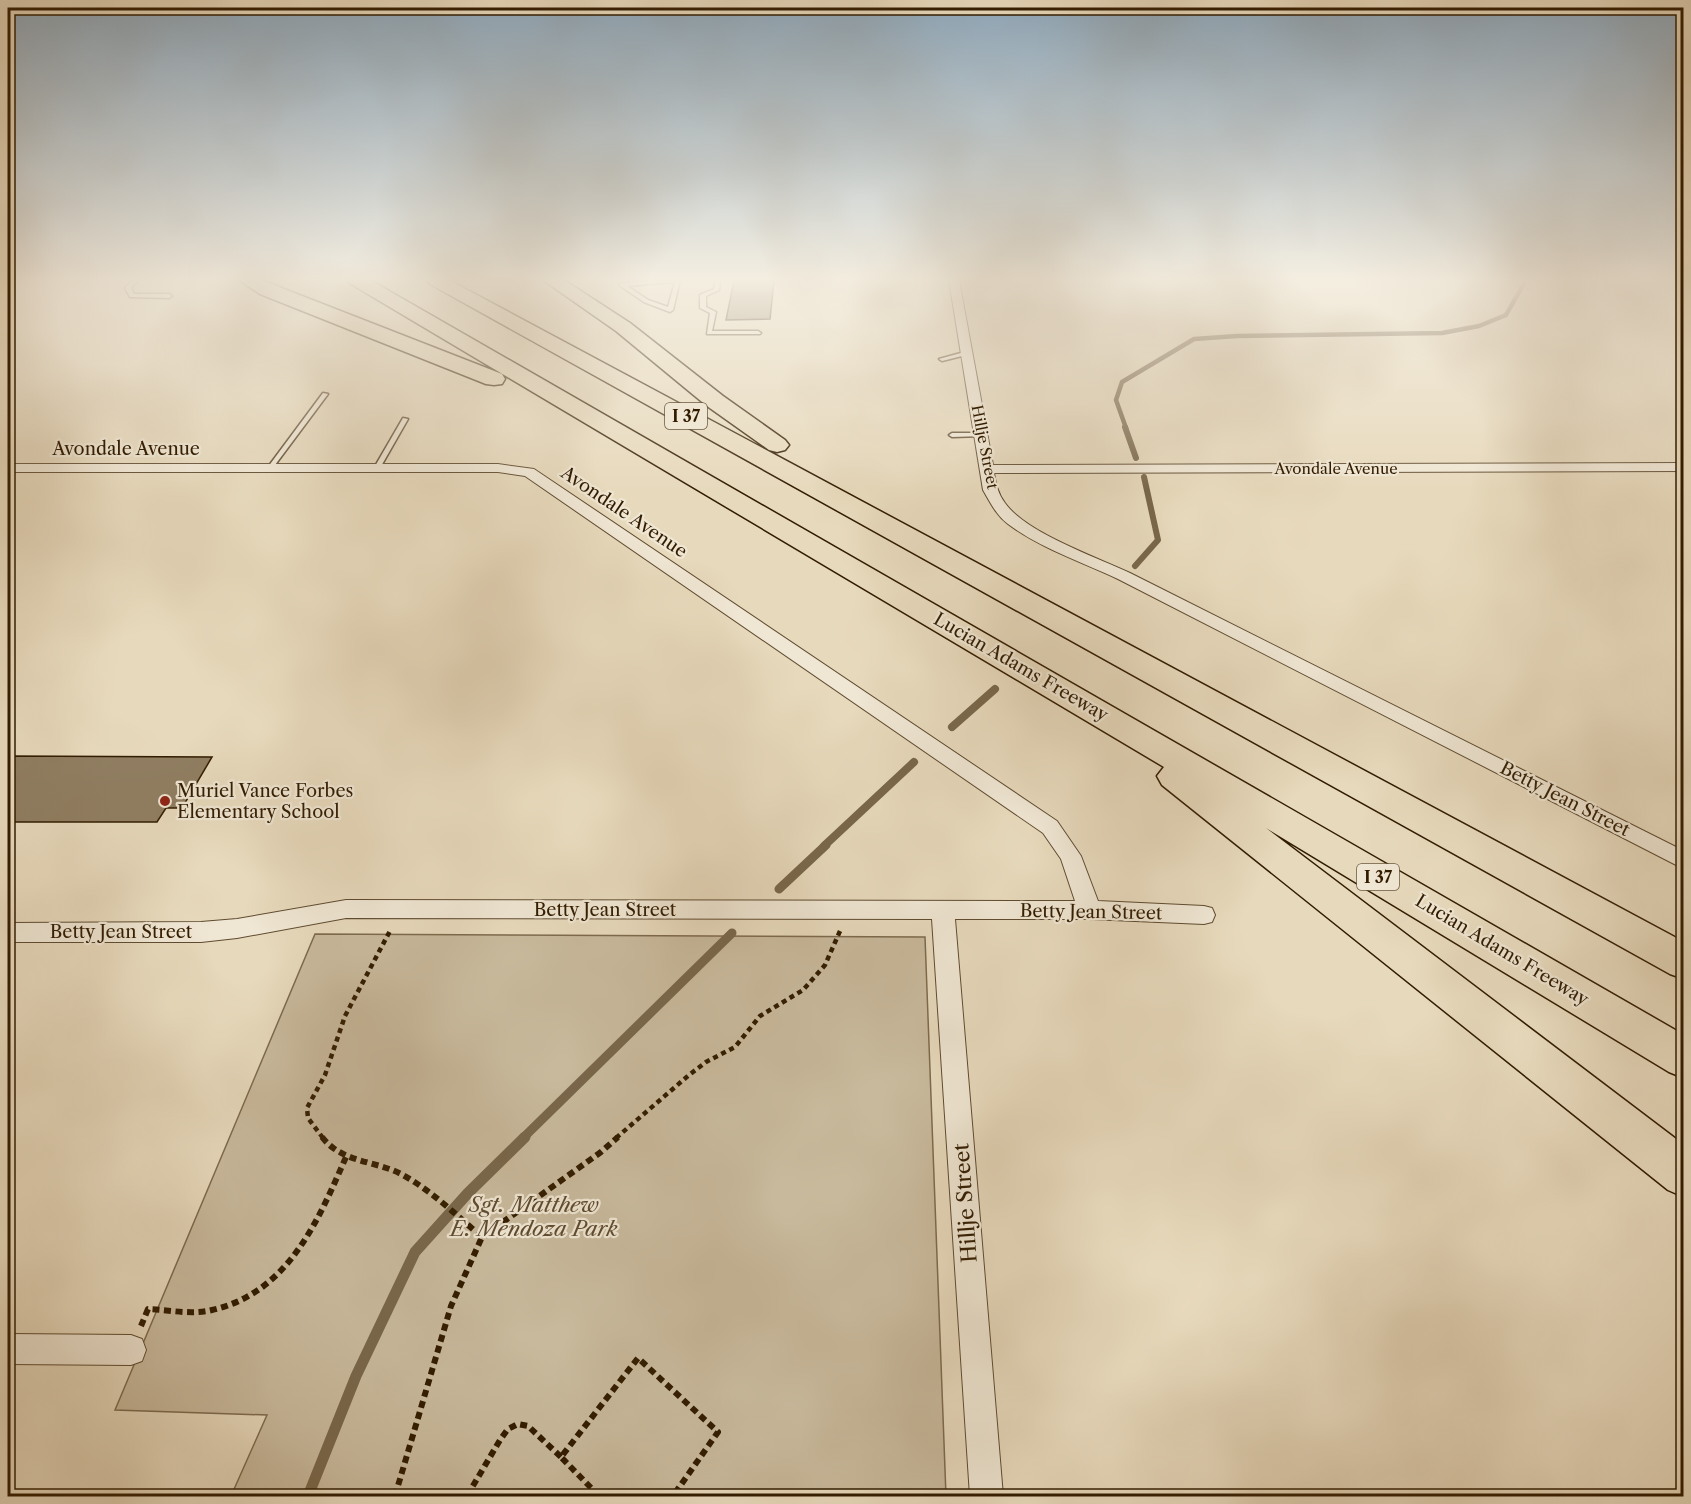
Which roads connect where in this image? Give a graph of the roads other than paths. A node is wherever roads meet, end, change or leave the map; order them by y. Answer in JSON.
{"nodes":[{"id":1,"x":421,"y":350,"type":"edge"},
{"id":2,"x":477,"y":350,"type":"edge"},
{"id":3,"x":565,"y":350,"type":"edge"},
{"id":4,"x":652,"y":350,"type":"edge"},
{"id":5,"x":968,"y":353,"type":"joint"},
{"id":6,"x":942,"y":359,"type":"dead end"},
{"id":7,"x":325,"y":394,"type":"dead end"},
{"id":8,"x":405,"y":419,"type":"dead end"},
{"id":9,"x":952,"y":435,"type":"dead end"},
{"id":10,"x":982,"y":435,"type":"junction"},
{"id":11,"x":1683,"y":467,"type":"edge"},
{"id":12,"x":8,"y":468,"type":"edge"},
{"id":13,"x":270,"y":468,"type":"junction"},
{"id":14,"x":377,"y":468,"type":"junction"},
{"id":15,"x":988,"y":469,"type":"junction"},
{"id":16,"x":763,"y":518,"type":"junction"},
{"id":17,"x":934,"y":552,"type":"junction"},
{"id":18,"x":1124,"y":576,"type":"joint"},
{"id":19,"x":1073,"y":697,"type":"junction"},
{"id":20,"x":1227,"y":713,"type":"junction"},
{"id":21,"x":1683,"y":861,"type":"edge"},
{"id":22,"x":944,"y":910,"type":"junction"},
{"id":23,"x":1089,"y":910,"type":"junction"},
{"id":24,"x":1204,"y":915,"type":"dead end"},
{"id":25,"x":8,"y":932,"type":"edge"},
{"id":26,"x":1683,"y":937,"type":"edge"},
{"id":27,"x":1683,"y":962,"type":"edge"},
{"id":28,"x":1683,"y":1058,"type":"edge"},
{"id":29,"x":1683,"y":1174,"type":"edge"},
{"id":30,"x":8,"y":1349,"type":"edge"},
{"id":31,"x":131,"y":1350,"type":"road end"},
{"id":32,"x":987,"y":1497,"type":"edge"}],
"edges":[{"from":1,"to":16,"type":"highway"},
{"from":2,"to":16,"type":"highway","name":"Lucian Adams Freeway","number":"I 37"},
{"from":3,"to":17,"type":"highway","number":"I 37"},
{"from":4,"to":17,"type":"highway"},
{"from":5,"to":6,"type":"lane"},
{"from":5,"to":10,"type":"street","name":"Hillje Street"},
{"from":7,"to":13,"type":"lane"},
{"from":8,"to":14,"type":"lane"},
{"from":9,"to":10,"type":"lane"},
{"from":10,"to":15,"type":"street","name":"Hillje Street"},
{"from":11,"to":15,"type":"street","name":"Avondale Avenue"},
{"from":12,"to":13,"type":"street","name":"Avondale Avenue"},
{"from":13,"to":14,"type":"street","name":"Avondale Avenue"},
{"from":14,"to":23,"type":"street","name":"Avondale Avenue"},
{"from":15,"to":18,"type":"street","name":"Hillje Street"},
{"from":16,"to":19,"type":"highway","name":"Lucian Adams Freeway","number":"I 37"},
{"from":17,"to":20,"type":"highway","number":"I 37"},
{"from":18,"to":21,"type":"street","name":"Betty Jean Street"},
{"from":19,"to":28,"type":"highway","name":"Lucian Adams Freeway","number":"I 37"},
{"from":19,"to":29,"type":"highway"},
{"from":20,"to":26,"type":"highway"},
{"from":20,"to":27,"type":"highway","number":"I 37"},
{"from":22,"to":23,"type":"street","name":"Betty Jean Street"},
{"from":22,"to":25,"type":"street","name":"Betty Jean Street"},
{"from":22,"to":32,"type":"street","name":"Hillje Street"},
{"from":23,"to":24,"type":"street","name":"Betty Jean Street"},
{"from":30,"to":31,"type":"street"}]}
